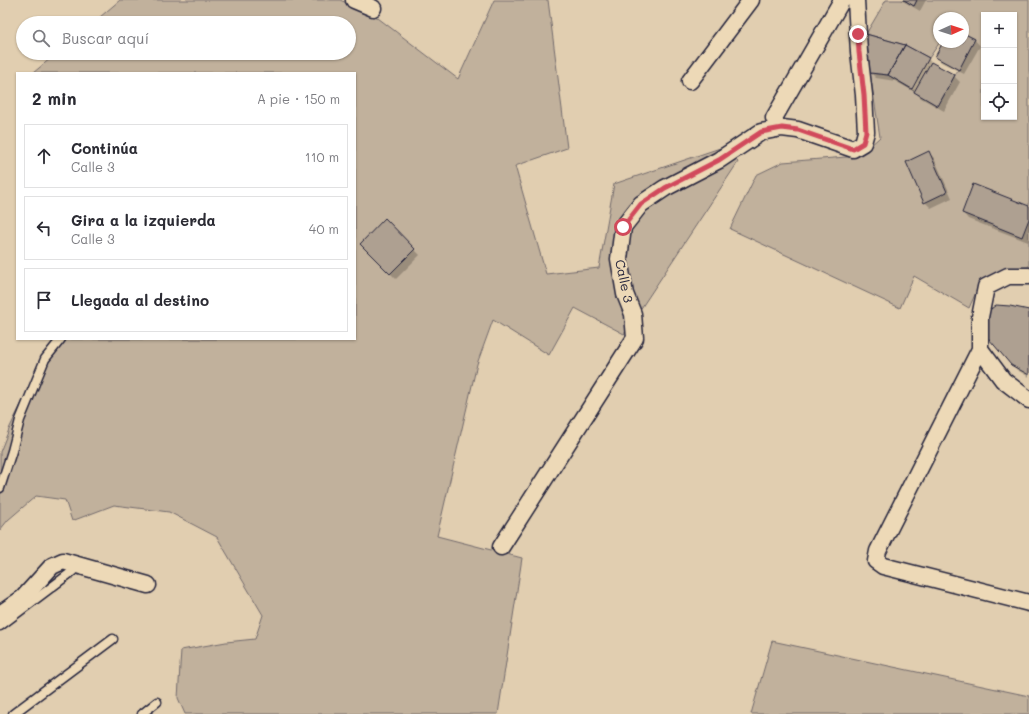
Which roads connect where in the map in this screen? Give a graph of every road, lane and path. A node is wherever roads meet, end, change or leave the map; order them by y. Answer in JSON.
{"nodes":[{"id":1,"x":354,"y":0,"type":"edge"},
{"id":2,"x":751,"y":0,"type":"edge"},
{"id":3,"x":842,"y":0,"type":"edge"},
{"id":4,"x":856,"y":0,"type":"edge"},
{"id":5,"x":374,"y":8,"type":"dead end"},
{"id":6,"x":690,"y":81,"type":"dead end"},
{"id":7,"x":774,"y":118,"type":"dead end"},
{"id":8,"x":1029,"y":276,"type":"edge"},
{"id":9,"x":60,"y":340,"type":"edge"},
{"id":10,"x":980,"y":349,"type":"junction"},
{"id":11,"x":1029,"y":400,"type":"edge"},
{"id":12,"x":0,"y":488,"type":"edge"},
{"id":13,"x":501,"y":547,"type":"dead end"},
{"id":14,"x":74,"y":571,"type":"dead end"},
{"id":15,"x":148,"y":585,"type":"dead end"},
{"id":16,"x":1029,"y":603,"type":"edge"},
{"id":17,"x":0,"y":614,"type":"edge"},
{"id":18,"x":0,"y":626,"type":"edge"},
{"id":19,"x":113,"y":639,"type":"dead end"},
{"id":20,"x":157,"y":702,"type":"dead end"},
{"id":21,"x":14,"y":714,"type":"edge"},
{"id":22,"x":142,"y":714,"type":"edge"}],
"edges":[{"from":1,"to":5,"type":"street"},
{"from":2,"to":6,"type":"street"},
{"from":3,"to":7,"type":"street"},
{"from":4,"to":13,"type":"street","name":"Calle 3"},
{"from":8,"to":10,"type":"street"},
{"from":9,"to":12,"type":"lane"},
{"from":10,"to":11,"type":"street"},
{"from":10,"to":16,"type":"street"},
{"from":14,"to":18,"type":"lane"},
{"from":15,"to":17,"type":"street"},
{"from":19,"to":21,"type":"lane"},
{"from":20,"to":22,"type":"lane"}]}
